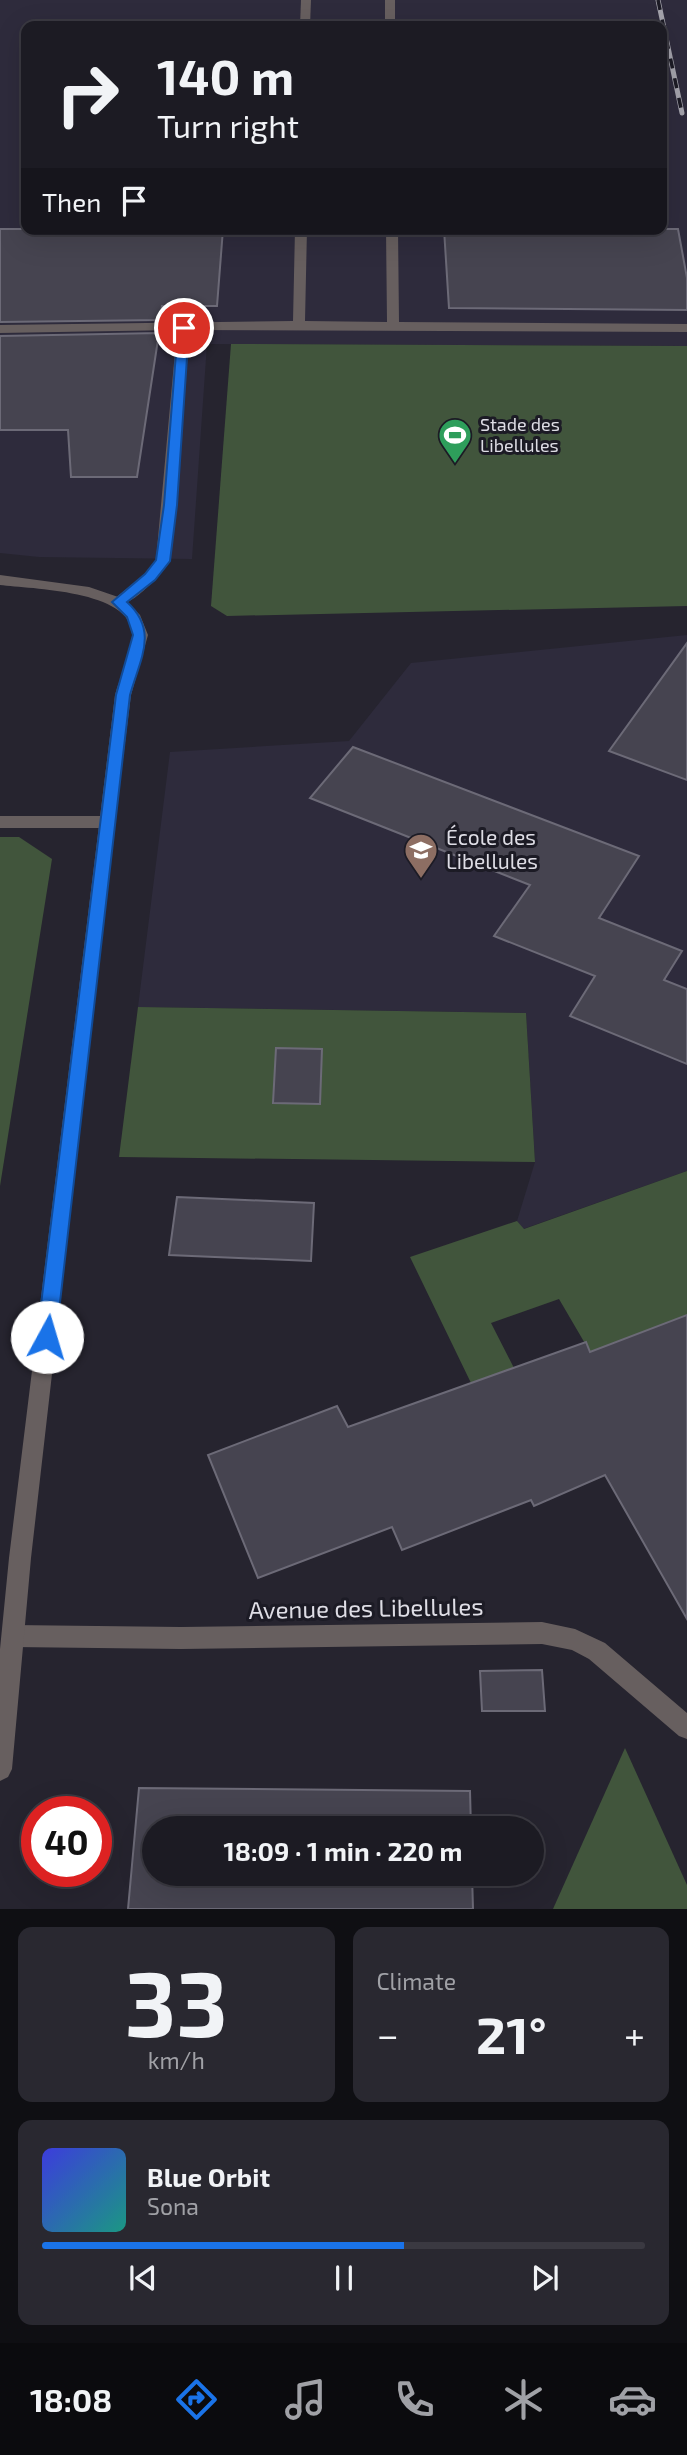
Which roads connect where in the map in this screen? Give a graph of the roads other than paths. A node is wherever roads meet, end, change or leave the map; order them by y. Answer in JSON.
{"nodes":[{"id":1,"x":306,"y":0,"type":"edge"},
{"id":2,"x":390,"y":0,"type":"edge"},
{"id":3,"x":305,"y":21,"type":"edge"},
{"id":4,"x":390,"y":21,"type":"edge"},
{"id":5,"x":301,"y":235,"type":"edge"},
{"id":6,"x":392,"y":235,"type":"edge"},
{"id":7,"x":299,"y":325,"type":"junction"},
{"id":8,"x":393,"y":326,"type":"junction"},
{"id":9,"x":184,"y":328,"type":"junction"},
{"id":10,"x":687,"y":328,"type":"edge"},
{"id":11,"x":0,"y":329,"type":"edge"},
{"id":12,"x":0,"y":580,"type":"edge"},
{"id":13,"x":119,"y":602,"type":"junction"},
{"id":14,"x":0,"y":822,"type":"edge"},
{"id":15,"x":107,"y":822,"type":"junction"},
{"id":16,"x":13,"y":1636,"type":"junction"},
{"id":17,"x":687,"y":1728,"type":"edge"},
{"id":18,"x":0,"y":1769,"type":"edge"}],
"edges":[{"from":1,"to":3,"type":"street"},
{"from":2,"to":4,"type":"street"},
{"from":5,"to":7,"type":"street"},
{"from":6,"to":8,"type":"street"},
{"from":7,"to":8,"type":"street"},
{"from":7,"to":9,"type":"street"},
{"from":8,"to":10,"type":"street"},
{"from":9,"to":11,"type":"street"},
{"from":9,"to":13,"type":"street"},
{"from":12,"to":13,"type":"street"},
{"from":13,"to":15,"type":"street"},
{"from":14,"to":15,"type":"street"},
{"from":15,"to":16,"type":"street"},
{"from":16,"to":17,"type":"street","name":"Avenue des Libellules"},
{"from":16,"to":18,"type":"street"}]}
